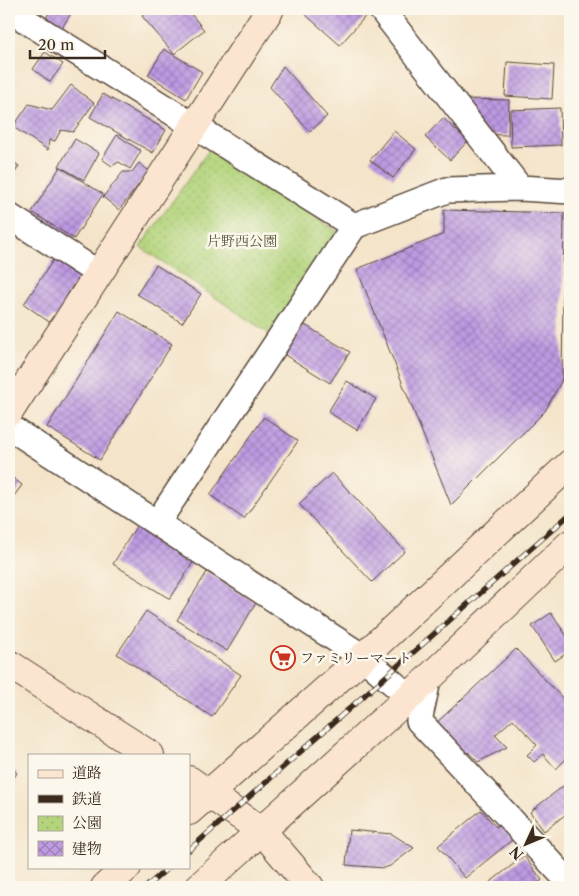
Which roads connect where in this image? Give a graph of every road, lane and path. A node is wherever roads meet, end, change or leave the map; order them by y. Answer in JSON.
{"nodes":[{"id":1,"x":270,"y":9,"type":"edge"},
{"id":2,"x":381,"y":9,"type":"edge"},
{"id":3,"x":9,"y":10,"type":"edge"},
{"id":4,"x":193,"y":127,"type":"junction"},
{"id":5,"x":520,"y":188,"type":"junction"},
{"id":6,"x":570,"y":191,"type":"edge"},
{"id":7,"x":9,"y":216,"type":"edge"},
{"id":8,"x":354,"y":226,"type":"junction"},
{"id":9,"x":98,"y":273,"type":"junction"},
{"id":10,"x":9,"y":412,"type":"edge"},
{"id":11,"x":9,"y":427,"type":"edge"},
{"id":12,"x":570,"y":464,"type":"edge"},
{"id":13,"x":157,"y":523,"type":"junction"},
{"id":14,"x":570,"y":544,"type":"edge"},
{"id":15,"x":363,"y":656,"type":"junction"},
{"id":16,"x":9,"y":664,"type":"edge"},
{"id":17,"x":418,"y":688,"type":"junction"},
{"id":18,"x":148,"y":754,"type":"edge"},
{"id":19,"x":199,"y":786,"type":"edge"},
{"id":20,"x":190,"y":808,"type":"edge"},
{"id":21,"x":262,"y":831,"type":"junction"},
{"id":22,"x":126,"y":868,"type":"edge"},
{"id":23,"x":570,"y":883,"type":"edge"},
{"id":24,"x":105,"y":887,"type":"edge"},
{"id":25,"x":199,"y":887,"type":"edge"},
{"id":26,"x":310,"y":887,"type":"edge"}],
"edges":[{"from":1,"to":4,"type":"street"},
{"from":2,"to":5,"type":"street"},
{"from":3,"to":4,"type":"street"},
{"from":4,"to":8,"type":"street"},
{"from":4,"to":9,"type":"street"},
{"from":5,"to":6,"type":"street"},
{"from":5,"to":8,"type":"street"},
{"from":7,"to":9,"type":"street"},
{"from":8,"to":13,"type":"street"},
{"from":9,"to":10,"type":"street"},
{"from":11,"to":13,"type":"street"},
{"from":12,"to":15,"type":"street"},
{"from":13,"to":15,"type":"street"},
{"from":14,"to":17,"type":"street"},
{"from":15,"to":17,"type":"street"},
{"from":15,"to":19,"type":"street"},
{"from":16,"to":18,"type":"street"},
{"from":17,"to":21,"type":"street"},
{"from":17,"to":23,"type":"street"},
{"from":19,"to":20,"type":"street"},
{"from":19,"to":21,"type":"street"},
{"from":21,"to":25,"type":"street"},
{"from":21,"to":26,"type":"street"},
{"from":22,"to":24,"type":"street"}]}
